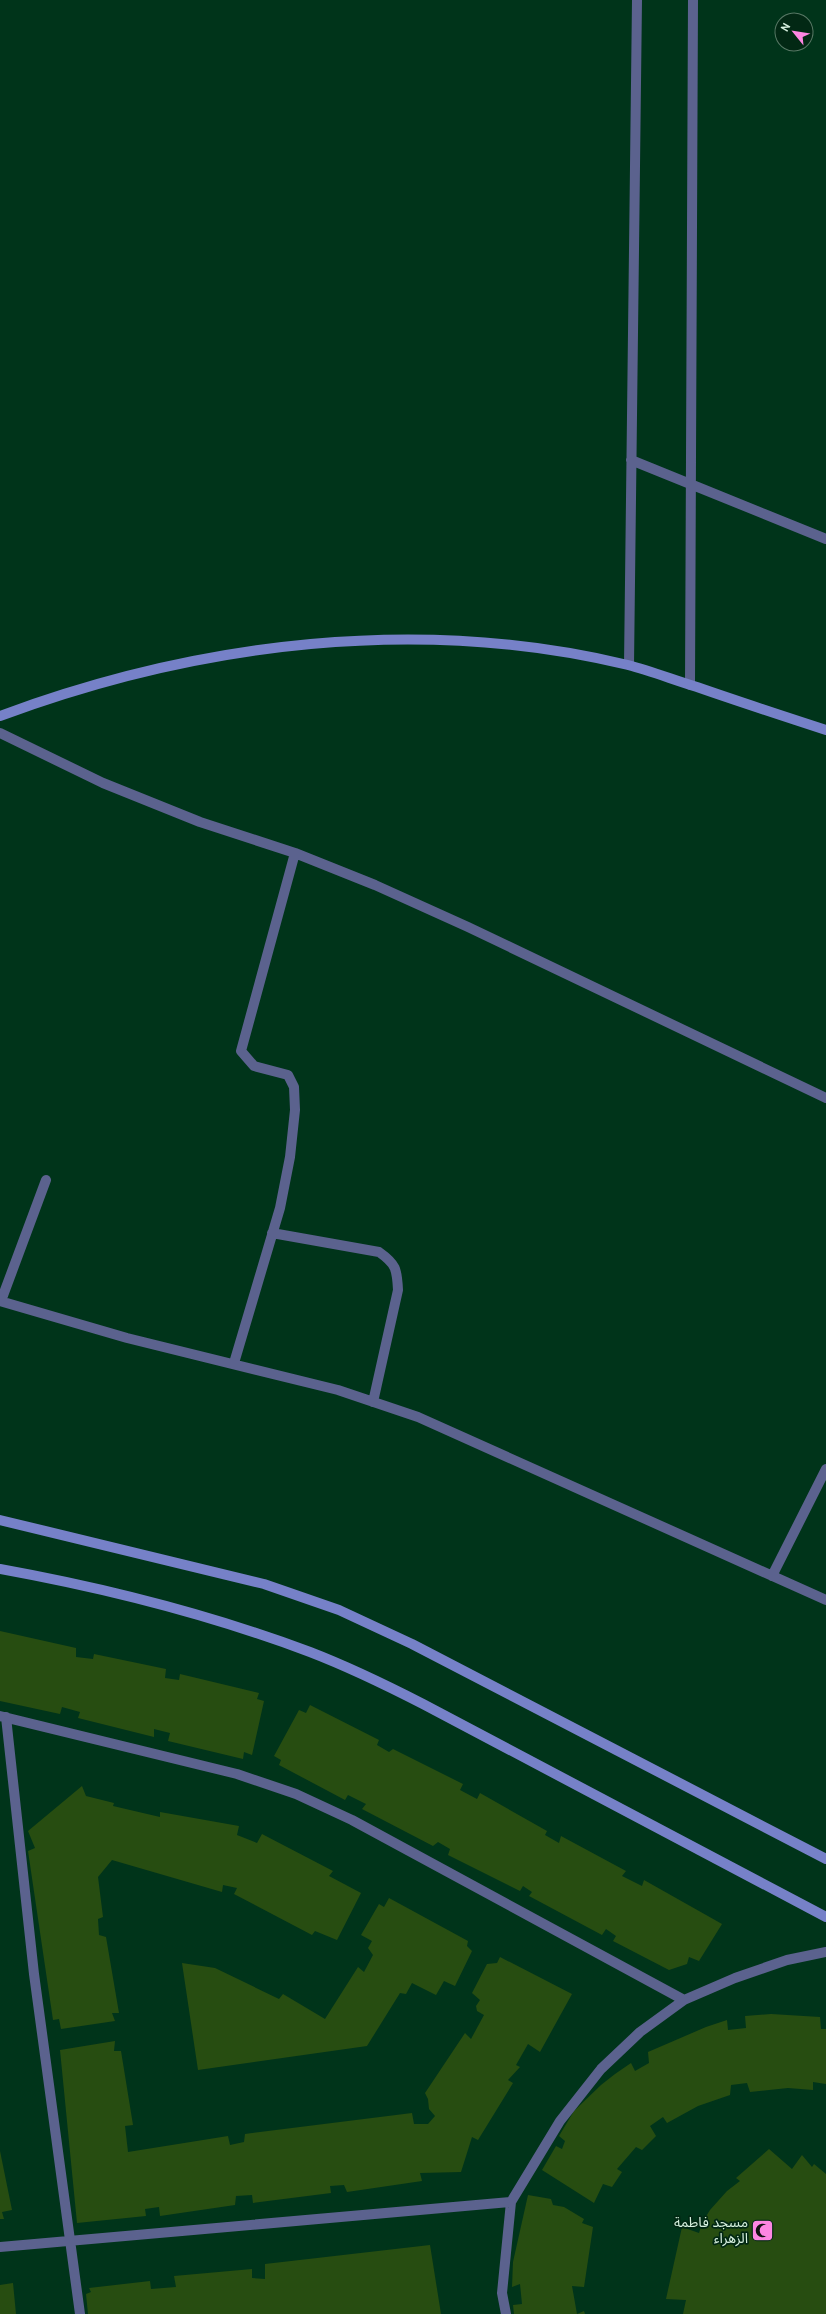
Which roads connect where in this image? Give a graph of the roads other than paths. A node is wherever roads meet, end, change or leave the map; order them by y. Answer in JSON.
{"nodes":[{"id":1,"x":637,"y":0,"type":"edge"},
{"id":2,"x":693,"y":0,"type":"edge"},
{"id":3,"x":631,"y":460,"type":"junction"},
{"id":4,"x":690,"y":484,"type":"junction"},
{"id":5,"x":826,"y":539,"type":"edge"},
{"id":6,"x":629,"y":665,"type":"junction"},
{"id":7,"x":690,"y":685,"type":"junction"},
{"id":8,"x":0,"y":716,"type":"edge"},
{"id":9,"x":826,"y":730,"type":"edge"},
{"id":10,"x":0,"y":733,"type":"edge"},
{"id":11,"x":295,"y":852,"type":"junction"},
{"id":12,"x":826,"y":1098,"type":"edge"},
{"id":13,"x":46,"y":1180,"type":"dead end"},
{"id":14,"x":272,"y":1233,"type":"junction"},
{"id":15,"x":0,"y":1301,"type":"edge"},
{"id":16,"x":234,"y":1363,"type":"junction"},
{"id":17,"x":373,"y":1402,"type":"junction"},
{"id":18,"x":826,"y":1469,"type":"edge"},
{"id":19,"x":0,"y":1520,"type":"edge"},
{"id":20,"x":0,"y":1569,"type":"edge"},
{"id":21,"x":772,"y":1576,"type":"junction"},
{"id":22,"x":826,"y":1600,"type":"edge"},
{"id":23,"x":3,"y":1716,"type":"edge"},
{"id":24,"x":826,"y":1859,"type":"edge"},
{"id":25,"x":826,"y":1917,"type":"edge"},
{"id":26,"x":826,"y":1952,"type":"edge"},
{"id":27,"x":684,"y":2000,"type":"junction"},
{"id":28,"x":511,"y":2202,"type":"junction"},
{"id":29,"x":71,"y":2240,"type":"junction"},
{"id":30,"x":0,"y":2247,"type":"edge"},
{"id":31,"x":80,"y":2314,"type":"edge"},
{"id":32,"x":506,"y":2314,"type":"edge"}],
"edges":[{"from":1,"to":3,"type":"street"},
{"from":2,"to":4,"type":"street"},
{"from":3,"to":4,"type":"street"},
{"from":3,"to":6,"type":"street"},
{"from":4,"to":5,"type":"street"},
{"from":4,"to":7,"type":"street"},
{"from":6,"to":7,"type":"street"},
{"from":6,"to":8,"type":"street"},
{"from":7,"to":9,"type":"street"},
{"from":10,"to":11,"type":"street"},
{"from":11,"to":12,"type":"street"},
{"from":11,"to":14,"type":"street"},
{"from":13,"to":15,"type":"street"},
{"from":14,"to":16,"type":"street"},
{"from":14,"to":17,"type":"street"},
{"from":15,"to":16,"type":"street"},
{"from":16,"to":17,"type":"street"},
{"from":17,"to":21,"type":"street"},
{"from":18,"to":21,"type":"street"},
{"from":19,"to":24,"type":"street"},
{"from":20,"to":25,"type":"street"},
{"from":21,"to":22,"type":"street"},
{"from":23,"to":27,"type":"street"},
{"from":23,"to":29,"type":"street"},
{"from":26,"to":27,"type":"street"},
{"from":27,"to":28,"type":"street"},
{"from":28,"to":29,"type":"street"},
{"from":28,"to":32,"type":"street"},
{"from":29,"to":30,"type":"street"},
{"from":29,"to":31,"type":"street"}]}
